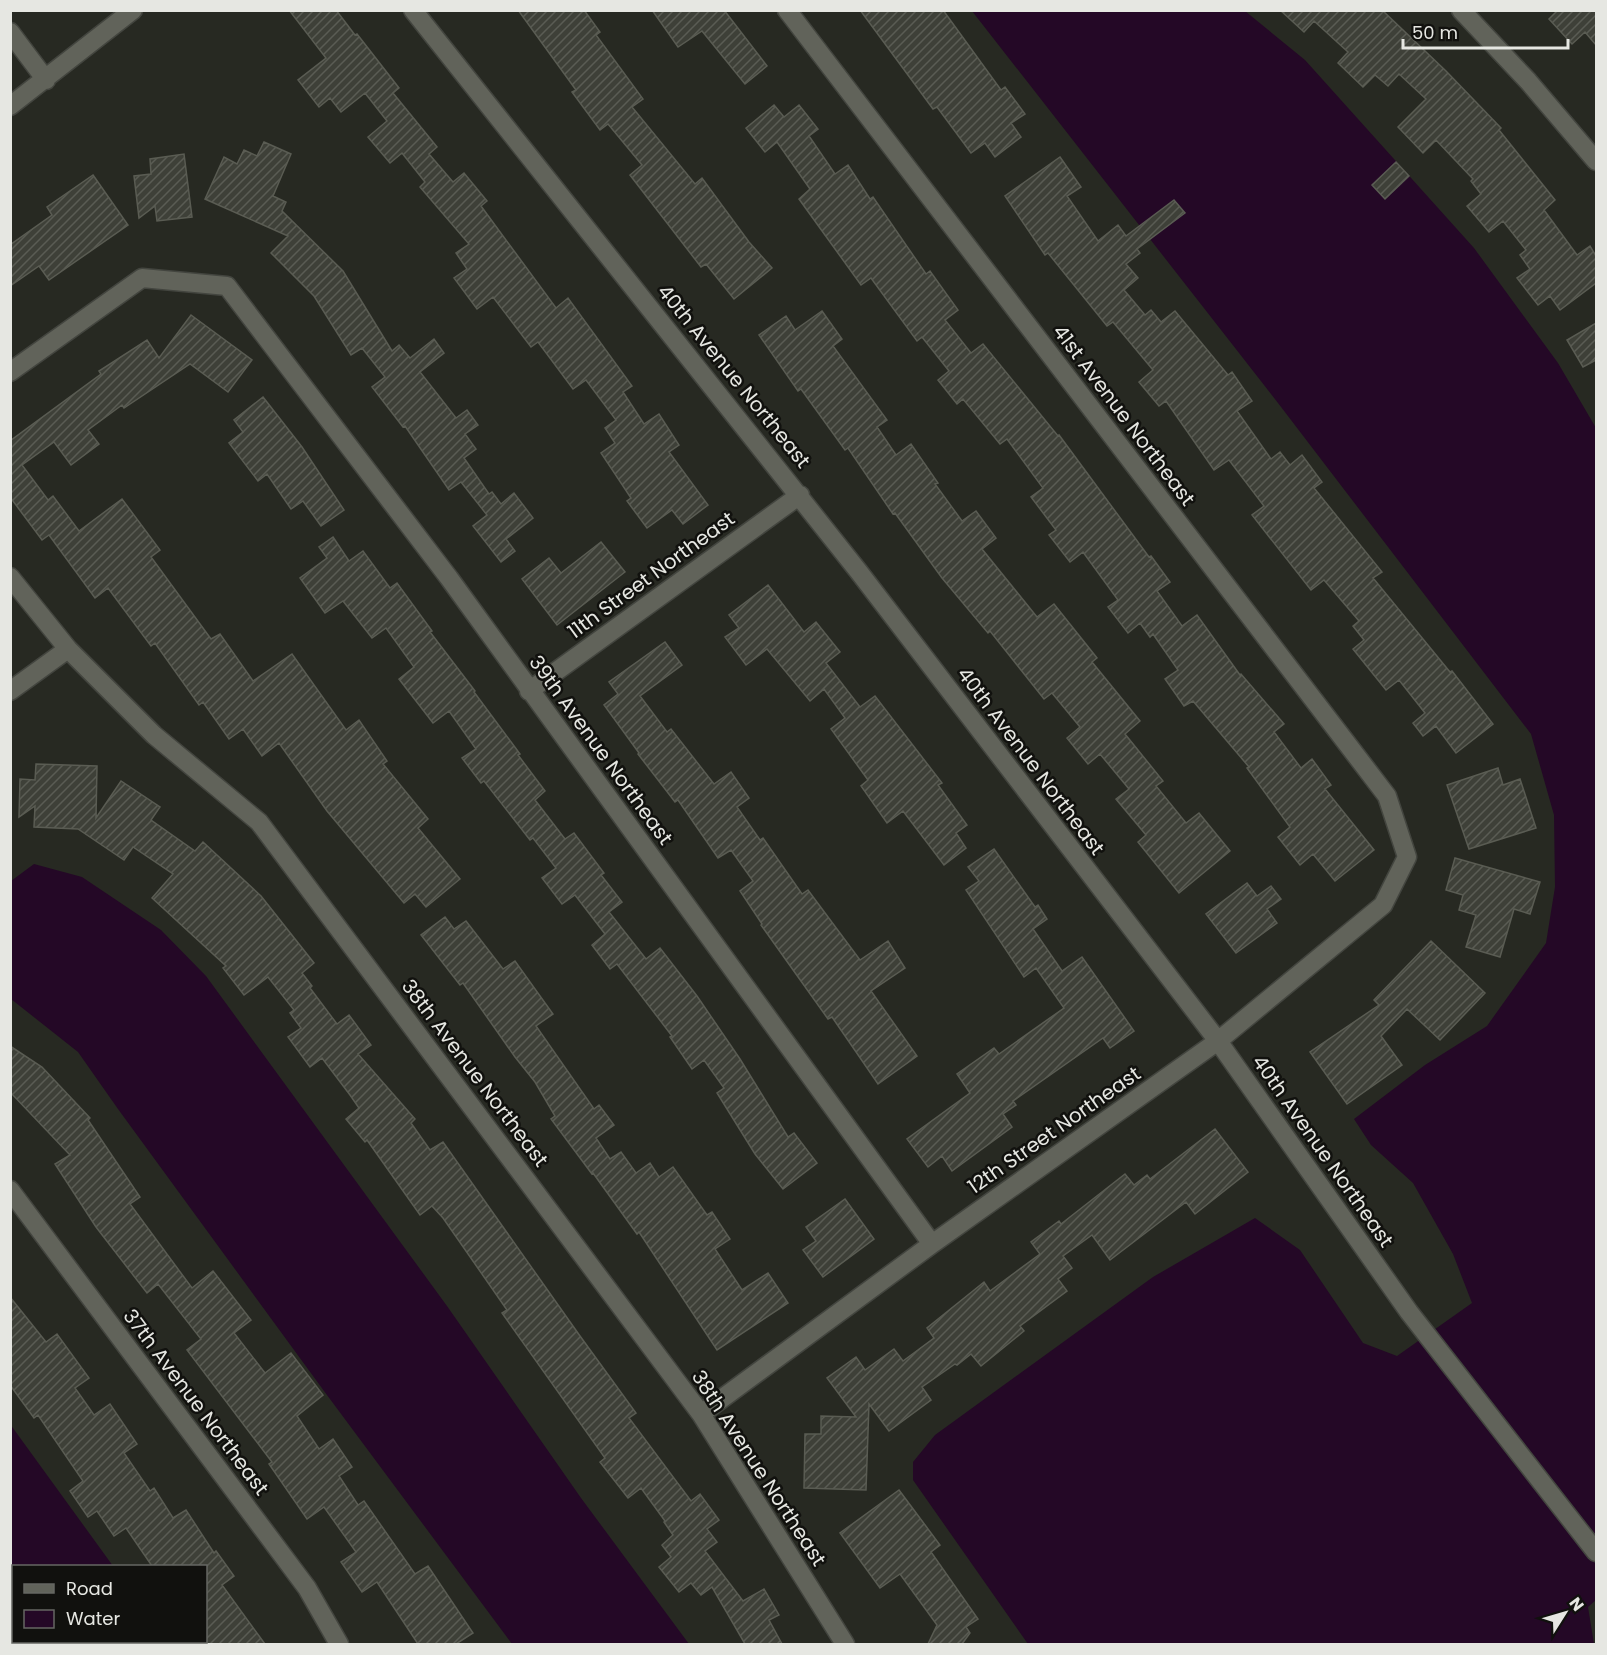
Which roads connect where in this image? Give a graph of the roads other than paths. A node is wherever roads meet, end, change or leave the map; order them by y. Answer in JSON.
{"nodes":[{"id":1,"x":133,"y":10,"type":"edge"},
{"id":2,"x":413,"y":10,"type":"edge"},
{"id":3,"x":787,"y":10,"type":"edge"},
{"id":4,"x":1461,"y":10,"type":"edge"},
{"id":5,"x":10,"y":32,"type":"edge"},
{"id":6,"x":46,"y":80,"type":"junction"},
{"id":7,"x":10,"y":106,"type":"edge"},
{"id":8,"x":1596,"y":161,"type":"edge"},
{"id":9,"x":10,"y":372,"type":"edge"},
{"id":10,"x":800,"y":495,"type":"junction"},
{"id":11,"x":10,"y":576,"type":"edge"},
{"id":12,"x":68,"y":650,"type":"junction"},
{"id":13,"x":530,"y":691,"type":"junction"},
{"id":14,"x":10,"y":692,"type":"edge"},
{"id":15,"x":1407,"y":857,"type":"joint"},
{"id":16,"x":1218,"y":1041,"type":"junction"},
{"id":17,"x":10,"y":1190,"type":"edge"},
{"id":18,"x":932,"y":1244,"type":"junction"},
{"id":19,"x":701,"y":1414,"type":"junction"},
{"id":20,"x":1596,"y":1552,"type":"edge"},
{"id":21,"x":339,"y":1644,"type":"edge"},
{"id":22,"x":845,"y":1644,"type":"edge"}],
"edges":[{"from":1,"to":6,"type":"street"},
{"from":2,"to":10,"type":"street","name":"40th Avenue Northeast"},
{"from":3,"to":15,"type":"street","name":"41st Avenue Northeast"},
{"from":4,"to":8,"type":"street"},
{"from":5,"to":6,"type":"street"},
{"from":6,"to":7,"type":"street"},
{"from":9,"to":13,"type":"street","name":"39th Avenue Northeast"},
{"from":10,"to":13,"type":"street","name":"11th Street Northeast"},
{"from":10,"to":16,"type":"street","name":"40th Avenue Northeast"},
{"from":11,"to":12,"type":"street","name":"38th Avenue Northeast"},
{"from":12,"to":14,"type":"street"},
{"from":12,"to":19,"type":"street","name":"38th Avenue Northeast"},
{"from":13,"to":18,"type":"street","name":"39th Avenue Northeast"},
{"from":15,"to":16,"type":"street","name":"12th Street Northeast"},
{"from":16,"to":18,"type":"street","name":"12th Street Northeast"},
{"from":16,"to":20,"type":"street","name":"40th Avenue Northeast"},
{"from":17,"to":21,"type":"street","name":"37th Avenue Northeast"},
{"from":18,"to":19,"type":"street","name":"12th Street Northeast"},
{"from":19,"to":22,"type":"street","name":"38th Avenue Northeast"}]}
